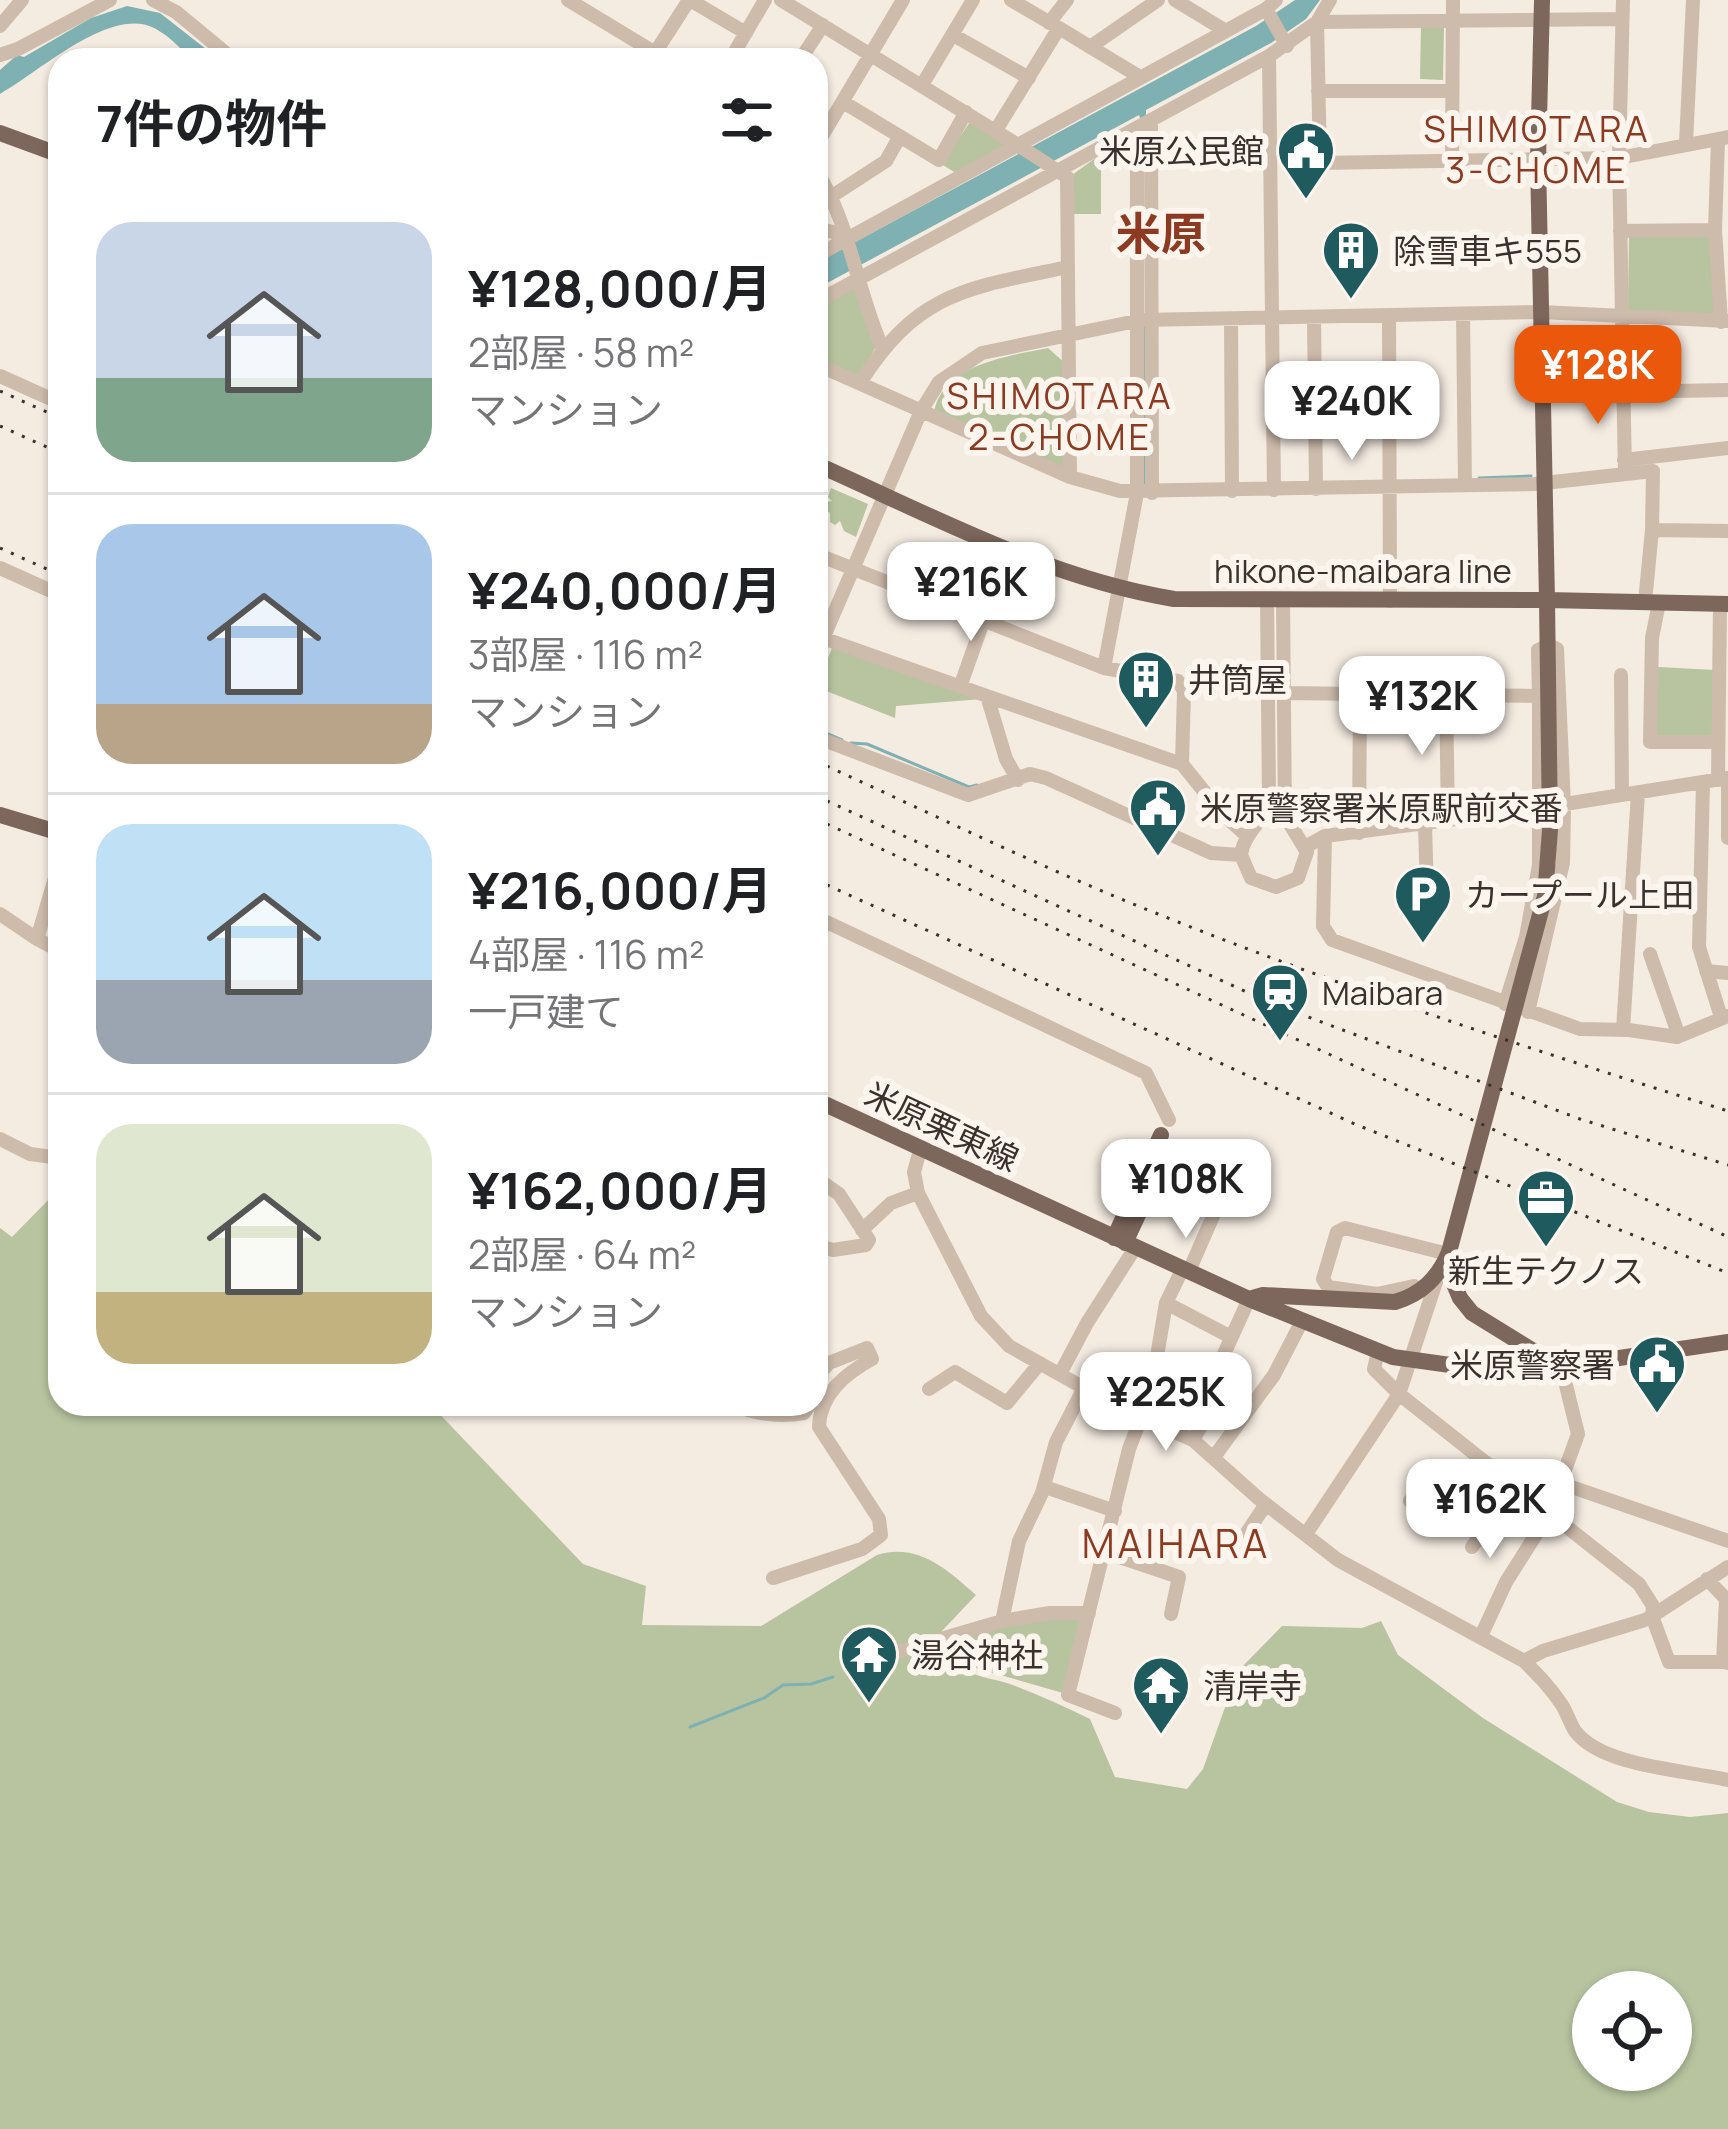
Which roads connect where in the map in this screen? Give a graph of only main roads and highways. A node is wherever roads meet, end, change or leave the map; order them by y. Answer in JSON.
{"nodes":[{"id":1,"x":1541,"y":10,"type":"edge"},
{"id":2,"x":0,"y":133,"type":"edge"},
{"id":3,"x":48,"y":151,"type":"edge"},
{"id":4,"x":828,"y":469,"type":"edge"},
{"id":5,"x":1547,"y":600,"type":"junction"},
{"id":6,"x":1724,"y":604,"type":"edge"},
{"id":7,"x":0,"y":815,"type":"edge"},
{"id":8,"x":48,"y":829,"type":"edge"},
{"id":9,"x":828,"y":1106,"type":"edge"},
{"id":10,"x":1165,"y":1128,"type":"road end"},
{"id":11,"x":1173,"y":1154,"type":"dead end"},
{"id":12,"x":1124,"y":1243,"type":"junction"},
{"id":13,"x":1442,"y":1264,"type":"junction"},
{"id":14,"x":1249,"y":1299,"type":"junction"},
{"id":15,"x":1728,"y":1342,"type":"edge"},
{"id":16,"x":1562,"y":1369,"type":"junction"}],
"edges":[{"from":1,"to":5,"type":"main road"},
{"from":2,"to":3,"type":"main road"},
{"from":4,"to":5,"type":"main road","name":"hikone-maibara line"},
{"from":5,"to":6,"type":"main road"},
{"from":5,"to":13,"type":"main road","name":"hikone-maibara line"},
{"from":7,"to":8,"type":"main road"},
{"from":9,"to":12,"type":"main road","name":"米原栗東線"},
{"from":10,"to":12,"type":"main road"},
{"from":11,"to":12,"type":"main road"},
{"from":12,"to":14,"type":"main road","name":"米原栗東線"},
{"from":13,"to":14,"type":"main road"},
{"from":13,"to":16,"type":"main road"},
{"from":14,"to":16,"type":"main road","name":"米原栗東線"},
{"from":15,"to":16,"type":"main road","name":"米原栗東線"}]}
